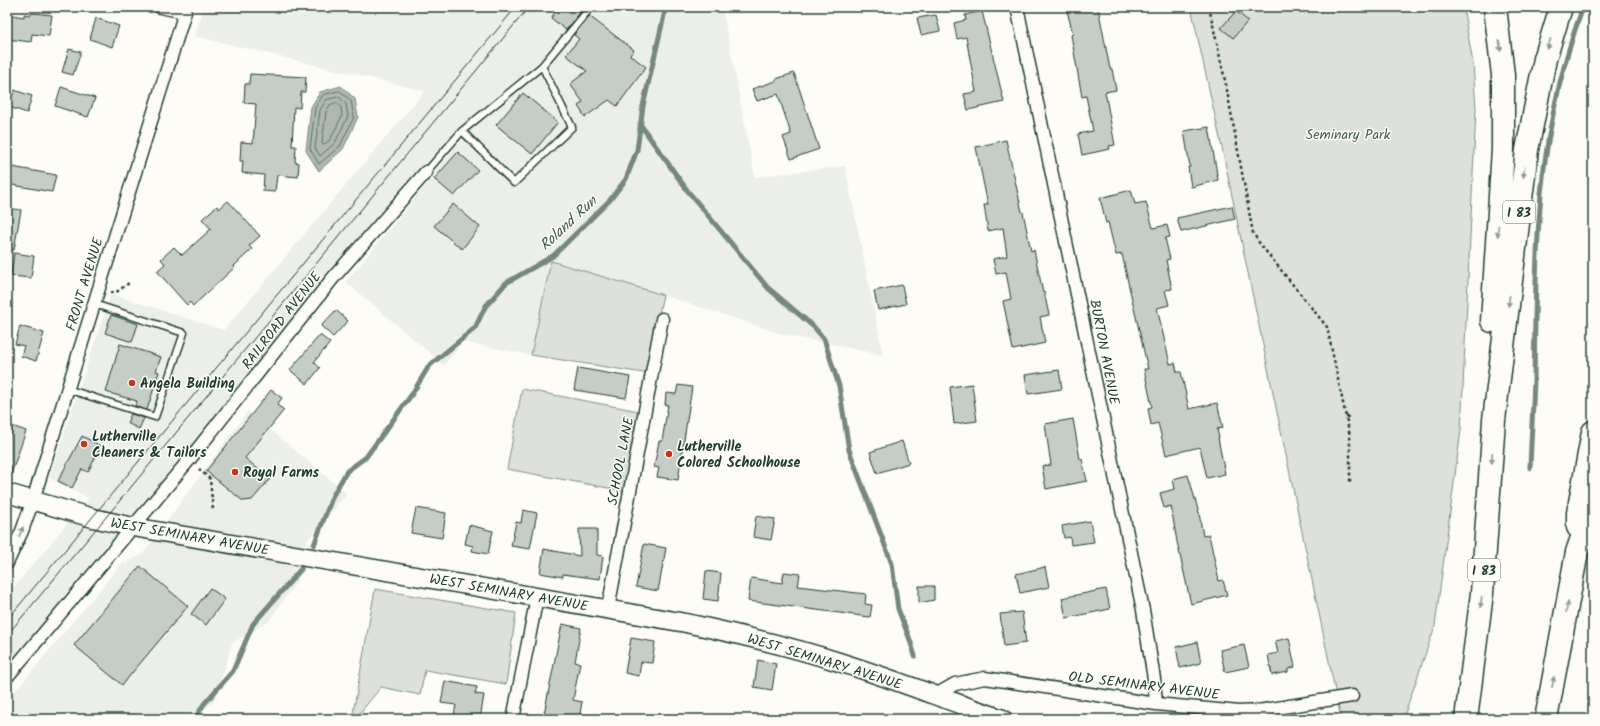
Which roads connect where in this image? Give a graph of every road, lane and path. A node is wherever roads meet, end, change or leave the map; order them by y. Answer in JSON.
{"nodes":[{"id":1,"x":160,"y":7,"type":"edge"},
{"id":2,"x":591,"y":7,"type":"edge"},
{"id":3,"x":1017,"y":7,"type":"edge"},
{"id":4,"x":1210,"y":7,"type":"edge"},
{"id":5,"x":1495,"y":7,"type":"edge"},
{"id":6,"x":1561,"y":7,"type":"edge"},
{"id":7,"x":542,"y":66,"type":"junction"},
{"id":8,"x":462,"y":131,"type":"junction"},
{"id":9,"x":426,"y":172,"type":"joint"},
{"id":10,"x":94,"y":304,"type":"junction"},
{"id":11,"x":662,"y":319,"type":"dead end"},
{"id":12,"x":67,"y":389,"type":"junction"},
{"id":13,"x":1351,"y":416,"type":"dead end"},
{"id":14,"x":1346,"y":417,"type":"junction"},
{"id":15,"x":1494,"y":420,"type":"junction"},
{"id":16,"x":1593,"y":432,"type":"edge"},
{"id":17,"x":201,"y":471,"type":"dead end"},
{"id":18,"x":1350,"y":483,"type":"dead end"},
{"id":19,"x":7,"y":493,"type":"edge"},
{"id":20,"x":32,"y":500,"type":"junction"},
{"id":21,"x":1593,"y":506,"type":"edge"},
{"id":22,"x":213,"y":510,"type":"dead end"},
{"id":23,"x":133,"y":527,"type":"junction"},
{"id":24,"x":1577,"y":552,"type":"junction"},
{"id":25,"x":7,"y":562,"type":"edge"},
{"id":26,"x":536,"y":597,"type":"junction"},
{"id":27,"x":608,"y":609,"type":"junction"},
{"id":28,"x":7,"y":677,"type":"edge"},
{"id":29,"x":934,"y":696,"type":"junction"},
{"id":30,"x":1352,"y":696,"type":"dead end"},
{"id":31,"x":1156,"y":704,"type":"junction"},
{"id":32,"x":513,"y":719,"type":"edge"},
{"id":33,"x":1003,"y":719,"type":"edge"},
{"id":34,"x":1466,"y":719,"type":"edge"},
{"id":35,"x":1546,"y":719,"type":"edge"}],
"edges":[{"from":1,"to":10,"type":"street","name":"FRONT AVENUE"},
{"from":2,"to":7,"type":"lane"},
{"from":3,"to":31,"type":"street","name":"BURTON AVENUE"},
{"from":4,"to":14,"type":"path"},
{"from":5,"to":15,"type":"highway","one_way":true},
{"from":6,"to":15,"type":"highway","number":"I 83","one_way":true},
{"from":7,"to":8,"type":"lane"},
{"from":7,"to":8,"type":"lane"},
{"from":8,"to":9,"type":"lane"},
{"from":9,"to":23,"type":"street","name":"RAILROAD AVENUE"},
{"from":10,"to":12,"type":"street","name":"FRONT AVENUE"},
{"from":10,"to":12,"type":"lane"},
{"from":11,"to":27,"type":"street","name":"SCHOOL LANE"},
{"from":12,"to":20,"type":"street","name":"FRONT AVENUE"},
{"from":13,"to":14,"type":"path"},
{"from":14,"to":18,"type":"path"},
{"from":15,"to":34,"type":"highway","number":"I 83","one_way":true},
{"from":16,"to":24,"type":"highway"},
{"from":17,"to":22,"type":"path"},
{"from":19,"to":20,"type":"main road","name":"WEST SEMINARY AVENUE"},
{"from":20,"to":23,"type":"main road","name":"WEST SEMINARY AVENUE"},
{"from":25,"to":20,"type":"street","name":"FRONT AVENUE","one_way":true},
{"from":21,"to":24,"type":"highway"},
{"from":23,"to":26,"type":"main road","name":"WEST SEMINARY AVENUE"},
{"from":23,"to":28,"type":"street","name":"RAILROAD AVENUE"},
{"from":35,"to":24,"type":"highway","one_way":true},
{"from":26,"to":27,"type":"main road","name":"WEST SEMINARY AVENUE"},
{"from":26,"to":32,"type":"street"},
{"from":27,"to":29,"type":"main road","name":"WEST SEMINARY AVENUE"},
{"from":29,"to":31,"type":"street","name":"OLD SEMINARY AVENUE"},
{"from":29,"to":33,"type":"main road","name":"WEST SEMINARY AVENUE"},
{"from":30,"to":31,"type":"street","name":"OLD SEMINARY AVENUE"}]}
